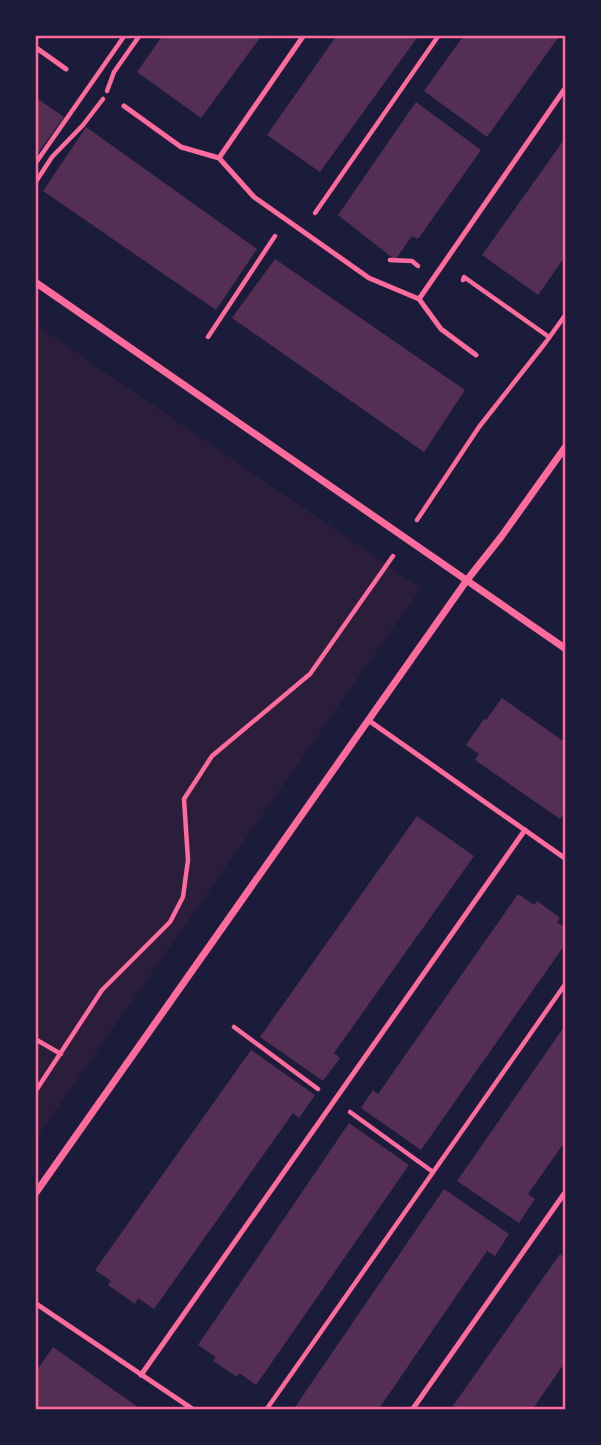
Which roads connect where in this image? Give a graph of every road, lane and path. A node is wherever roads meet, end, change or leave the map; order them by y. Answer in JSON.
{"nodes":[{"id":1,"x":125,"y":35,"type":"edge"},
{"id":2,"x":140,"y":35,"type":"edge"},
{"id":3,"x":304,"y":35,"type":"edge"},
{"id":4,"x":439,"y":35,"type":"edge"},
{"id":5,"x":35,"y":47,"type":"edge"},
{"id":6,"x":66,"y":69,"type":"dead end"},
{"id":7,"x":566,"y":87,"type":"edge"},
{"id":8,"x":124,"y":106,"type":"dead end"},
{"id":9,"x":219,"y":158,"type":"junction"},
{"id":10,"x":35,"y":164,"type":"edge"},
{"id":11,"x":35,"y":183,"type":"edge"},
{"id":12,"x":315,"y":214,"type":"dead end"},
{"id":13,"x":35,"y":282,"type":"edge"},
{"id":14,"x":419,"y":299,"type":"junction"},
{"id":15,"x":566,"y":314,"type":"edge"},
{"id":16,"x":476,"y":355,"type":"dead end"},
{"id":17,"x":566,"y":446,"type":"edge"},
{"id":18,"x":415,"y":524,"type":"dead end"},
{"id":19,"x":397,"y":551,"type":"dead end"},
{"id":20,"x":467,"y":580,"type":"junction"},
{"id":21,"x":566,"y":649,"type":"edge"},
{"id":22,"x":369,"y":720,"type":"junction"},
{"id":23,"x":525,"y":830,"type":"junction"},
{"id":24,"x":566,"y":859,"type":"edge"},
{"id":25,"x":566,"y":983,"type":"edge"},
{"id":26,"x":35,"y":1038,"type":"edge"},
{"id":27,"x":61,"y":1054,"type":"junction"},
{"id":28,"x":35,"y":1092,"type":"edge"},
{"id":29,"x":566,"y":1191,"type":"edge"},
{"id":30,"x":35,"y":1194,"type":"edge"},
{"id":31,"x":35,"y":1303,"type":"edge"},
{"id":32,"x":141,"y":1375,"type":"junction"},
{"id":33,"x":194,"y":1410,"type":"edge"},
{"id":34,"x":266,"y":1410,"type":"edge"},
{"id":35,"x":412,"y":1410,"type":"edge"}],
"edges":[{"from":1,"to":10,"type":"path"},
{"from":2,"to":11,"type":"path"},
{"from":3,"to":9,"type":"lane"},
{"from":4,"to":12,"type":"path"},
{"from":5,"to":6,"type":"lane"},
{"from":7,"to":14,"type":"lane"},
{"from":8,"to":9,"type":"lane"},
{"from":9,"to":14,"type":"lane"},
{"from":13,"to":20,"type":"street"},
{"from":14,"to":16,"type":"lane"},
{"from":15,"to":18,"type":"path"},
{"from":17,"to":20,"type":"street"},
{"from":19,"to":27,"type":"path"},
{"from":20,"to":21,"type":"street"},
{"from":20,"to":22,"type":"street"},
{"from":22,"to":23,"type":"lane"},
{"from":22,"to":30,"type":"street"},
{"from":23,"to":24,"type":"lane"},
{"from":23,"to":32,"type":"lane"},
{"from":25,"to":34,"type":"path"},
{"from":26,"to":27,"type":"path"},
{"from":27,"to":28,"type":"path"},
{"from":29,"to":35,"type":"lane"},
{"from":31,"to":32,"type":"lane"},
{"from":32,"to":33,"type":"lane"}]}
